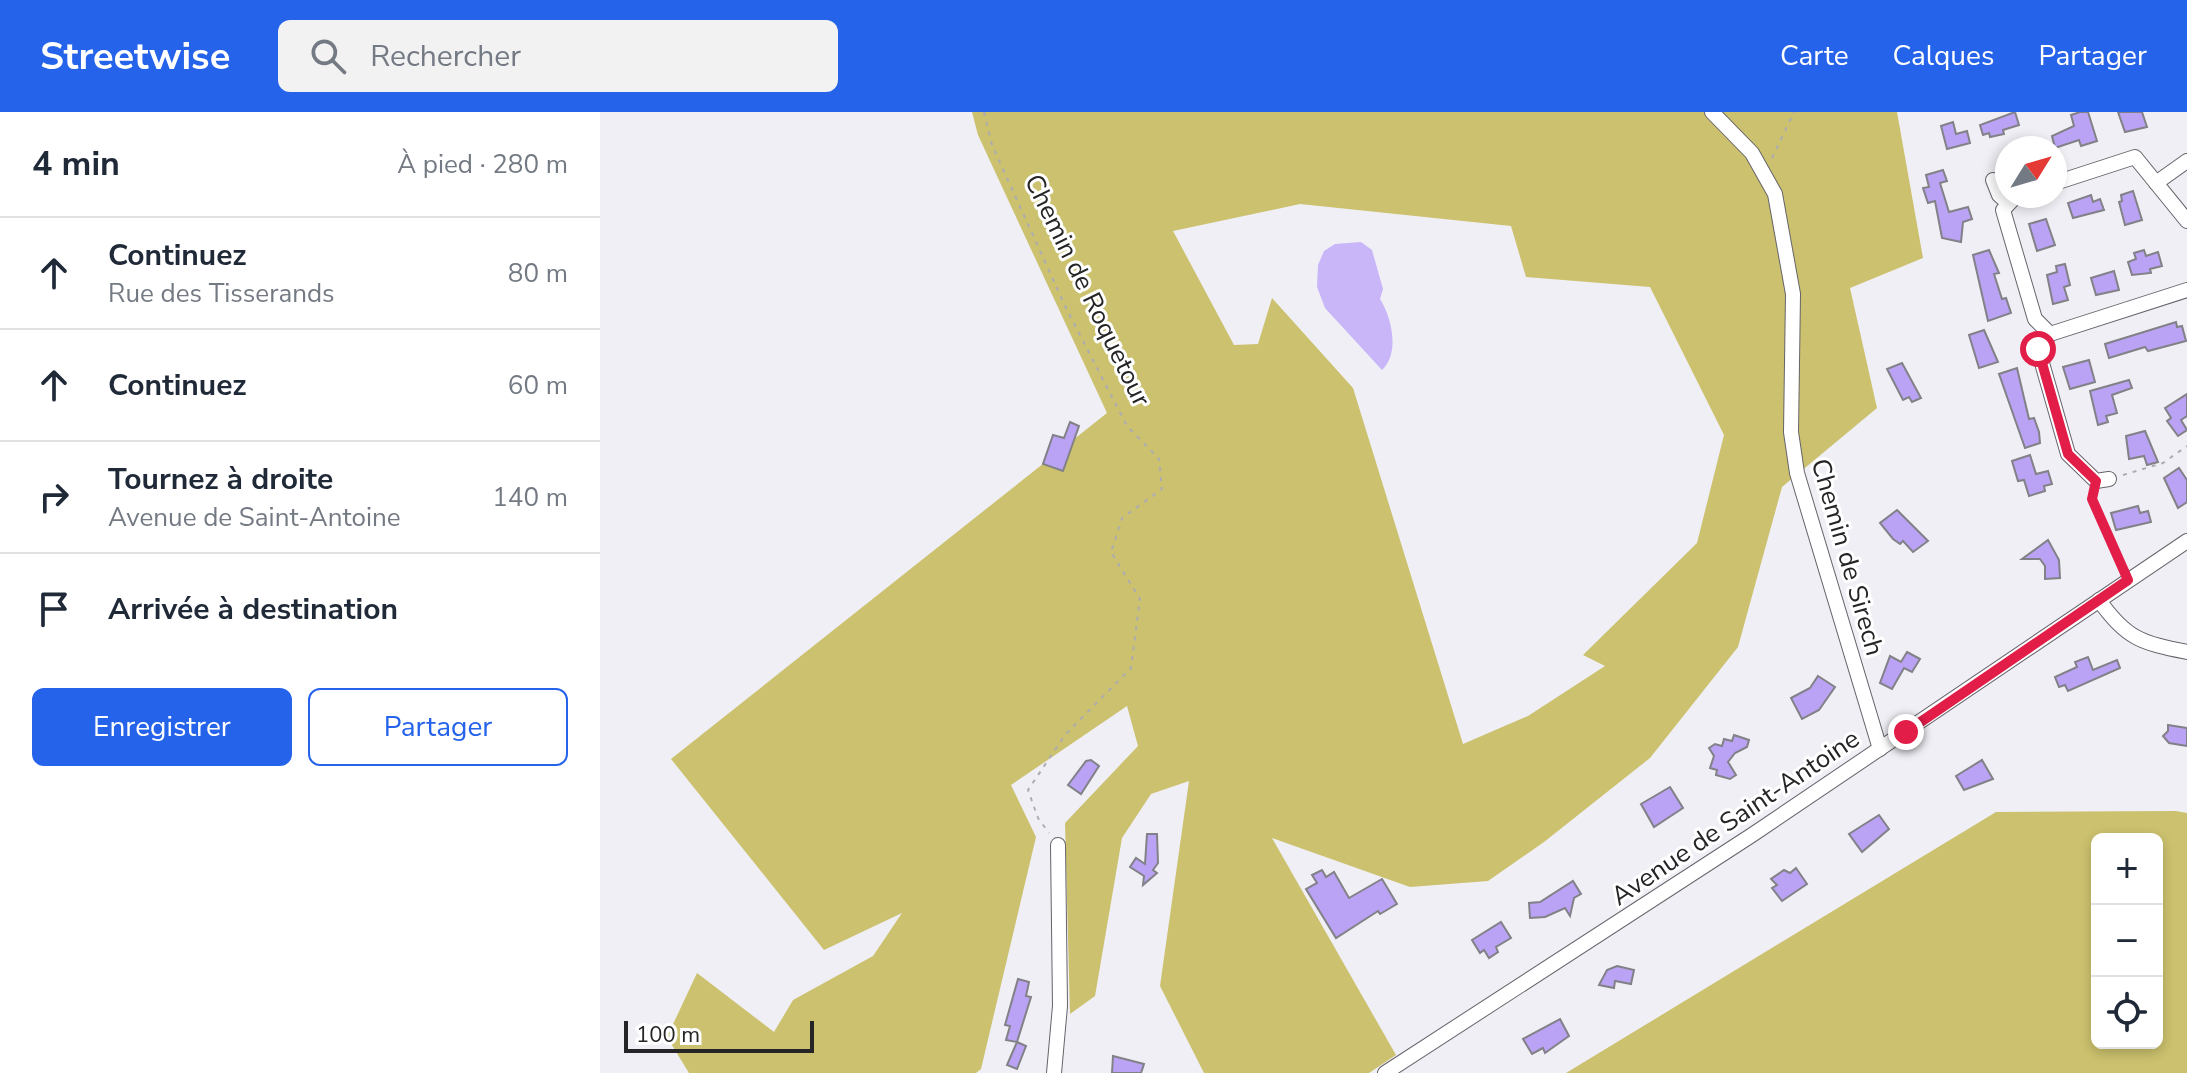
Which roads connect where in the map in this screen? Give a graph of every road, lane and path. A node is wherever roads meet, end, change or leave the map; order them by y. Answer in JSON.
{"nodes":[{"id":1,"x":984,"y":112,"type":"edge"},
{"id":2,"x":1712,"y":112,"type":"edge"},
{"id":3,"x":1794,"y":112,"type":"edge"},
{"id":4,"x":2187,"y":161,"type":"edge"},
{"id":5,"x":1765,"y":171,"type":"junction"},
{"id":6,"x":2067,"y":179,"type":"edge"},
{"id":7,"x":1993,"y":180,"type":"dead end"},
{"id":8,"x":2156,"y":183,"type":"junction"},
{"id":9,"x":1995,"y":185,"type":"edge"},
{"id":10,"x":2010,"y":208,"type":"edge"},
{"id":11,"x":2187,"y":221,"type":"edge"},
{"id":12,"x":2187,"y":290,"type":"edge"},
{"id":13,"x":2050,"y":334,"type":"junction"},
{"id":14,"x":2187,"y":446,"type":"edge"},
{"id":15,"x":2102,"y":480,"type":"junction"},
{"id":16,"x":2187,"y":541,"type":"edge"},
{"id":17,"x":2128,"y":580,"type":"junction"},
{"id":18,"x":2099,"y":600,"type":"junction"},
{"id":19,"x":2187,"y":652,"type":"edge"},
{"id":20,"x":1880,"y":749,"type":"junction"},
{"id":21,"x":1058,"y":845,"type":"joint"},
{"id":22,"x":1054,"y":1073,"type":"edge"},
{"id":23,"x":1385,"y":1073,"type":"edge"}],
"edges":[{"from":1,"to":21,"type":"path","name":"Chemin de Roquetour"},
{"from":2,"to":5,"type":"street","name":"Chemin de Sirech"},
{"from":3,"to":5,"type":"path"},
{"from":4,"to":8,"type":"street"},
{"from":5,"to":20,"type":"street","name":"Chemin de Sirech"},
{"from":6,"to":8,"type":"street"},
{"from":7,"to":9,"type":"street"},
{"from":8,"to":11,"type":"street"},
{"from":10,"to":13,"type":"street"},
{"from":12,"to":13,"type":"street"},
{"from":13,"to":15,"type":"street"},
{"from":14,"to":15,"type":"path"},
{"from":15,"to":17,"type":"path"},
{"from":16,"to":17,"type":"street","name":"Avenue de Saint-Antoine"},
{"from":17,"to":18,"type":"street","name":"Avenue de Saint-Antoine"},
{"from":18,"to":19,"type":"street"},
{"from":18,"to":20,"type":"street","name":"Avenue de Saint-Antoine"},
{"from":20,"to":23,"type":"street","name":"Avenue de Saint-Antoine"},
{"from":21,"to":22,"type":"street"}]}
